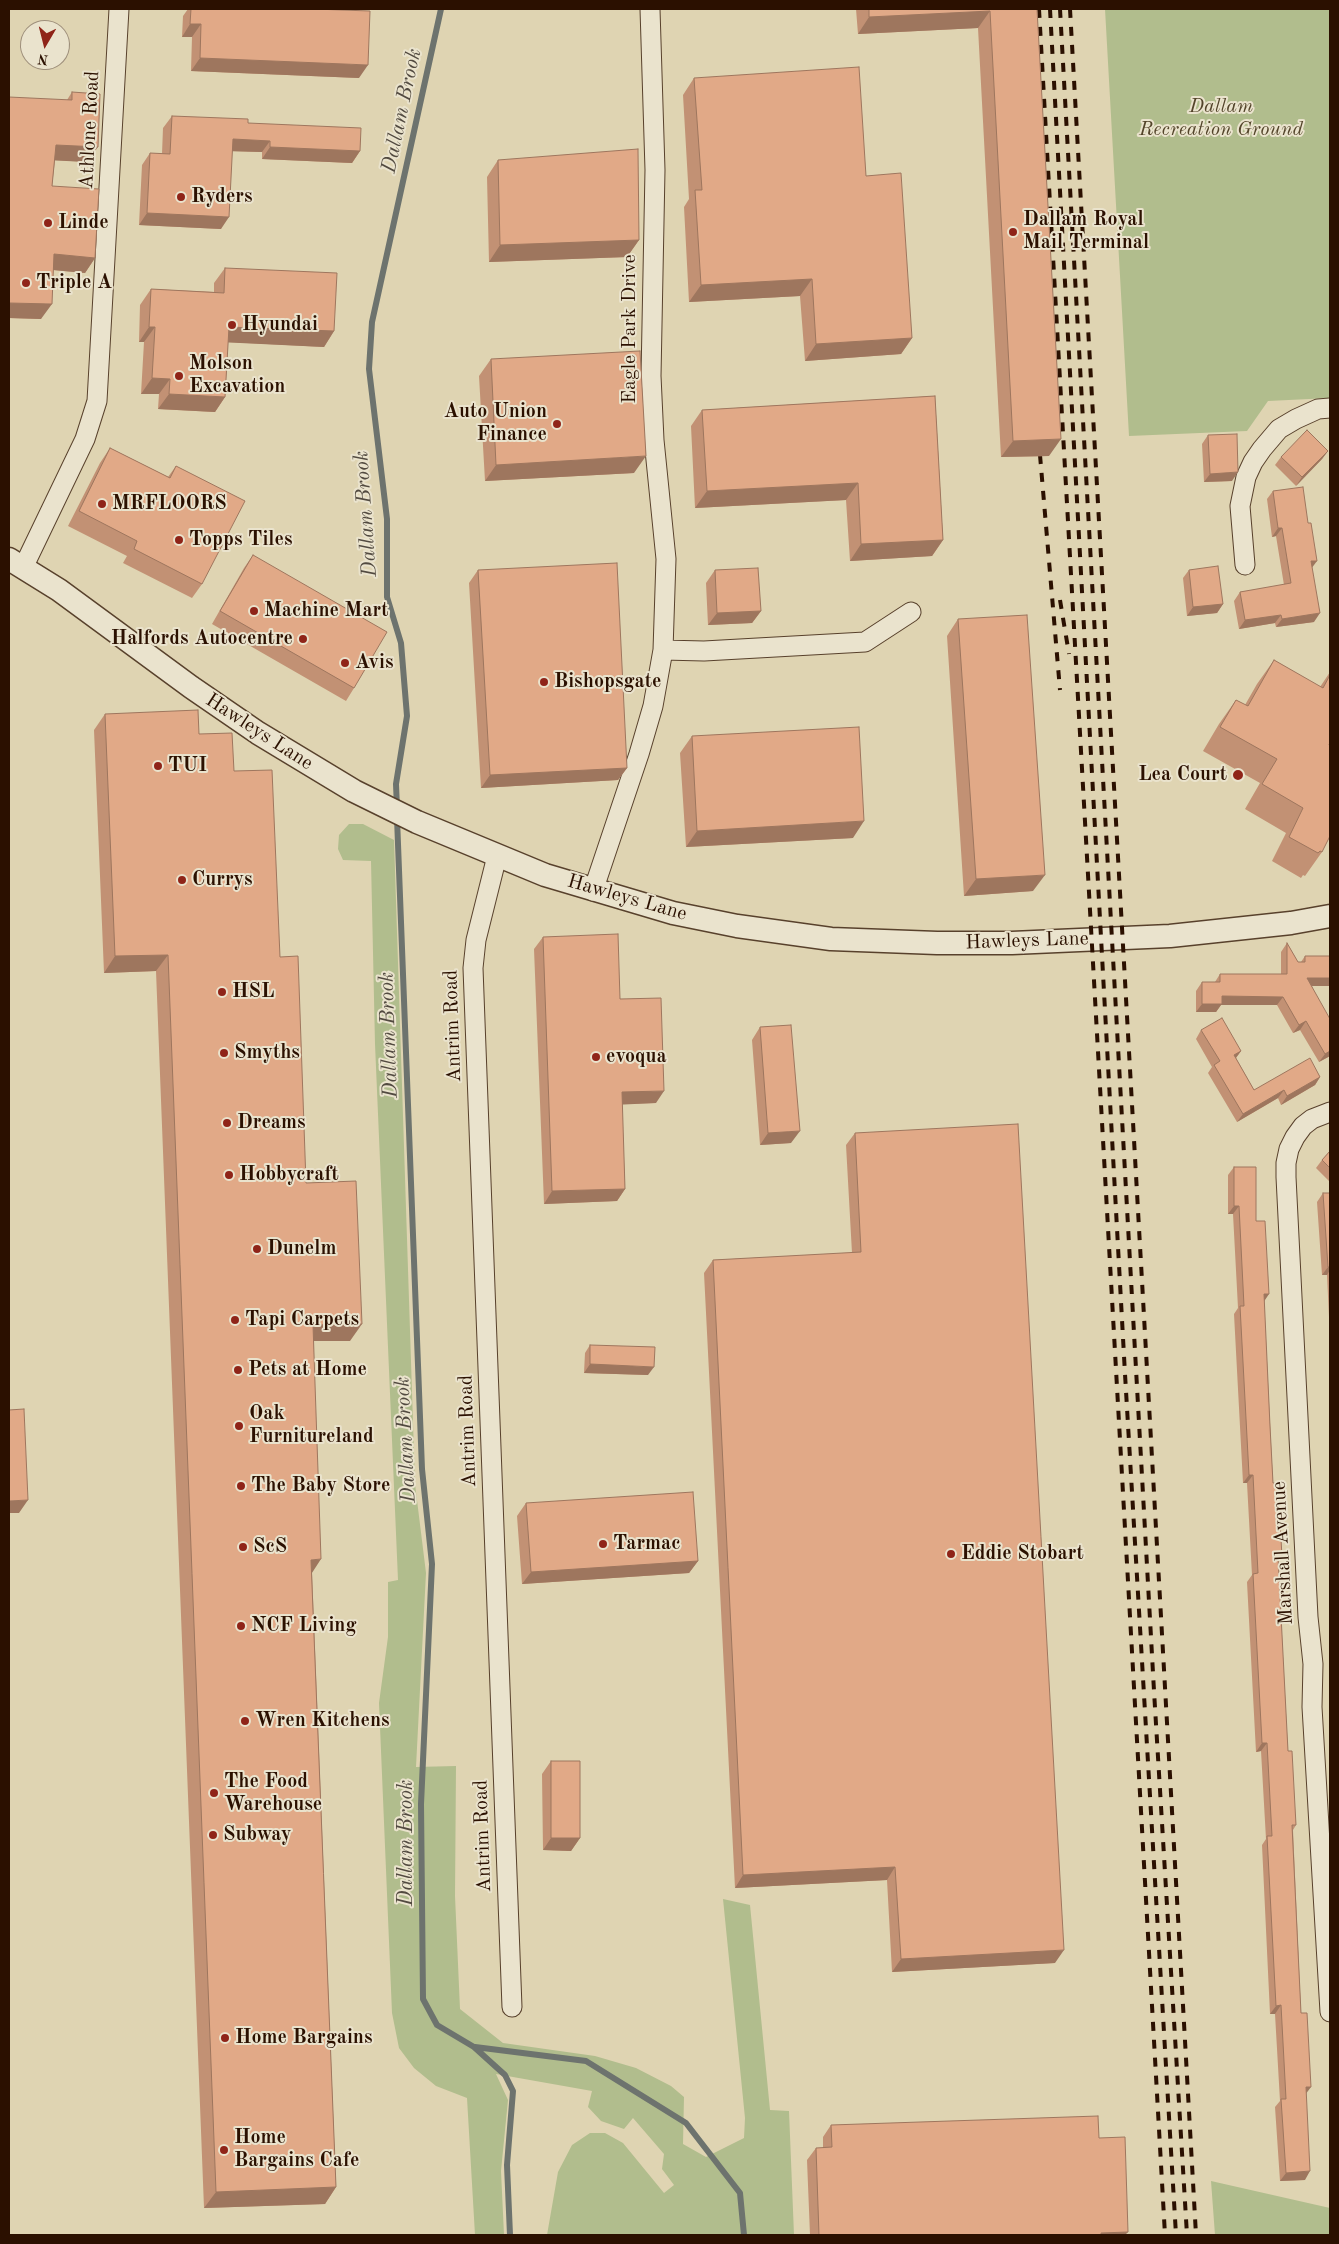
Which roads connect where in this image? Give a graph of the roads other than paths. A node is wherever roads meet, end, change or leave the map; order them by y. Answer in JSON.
{"nodes":[{"id":1,"x":119,"y":9,"type":"edge"},
{"id":2,"x":650,"y":9,"type":"edge"},
{"id":3,"x":1330,"y":408,"type":"edge"},
{"id":4,"x":16,"y":564,"type":"edge"},
{"id":5,"x":1244,"y":565,"type":"dead end"},
{"id":6,"x":911,"y":612,"type":"dead end"},
{"id":7,"x":663,"y":650,"type":"junction"},
{"id":8,"x":497,"y":856,"type":"junction"},
{"id":9,"x":593,"y":891,"type":"junction"},
{"id":10,"x":1330,"y":916,"type":"edge"},
{"id":11,"x":1330,"y":1112,"type":"edge"},
{"id":12,"x":1322,"y":1664,"type":"edge"},
{"id":13,"x":512,"y":2007,"type":"dead end"},
{"id":14,"x":1330,"y":2012,"type":"edge"}],
"edges":[{"from":1,"to":4,"type":"street","name":"Athlone Road"},
{"from":2,"to":7,"type":"street","name":"Eagle Park Drive"},
{"from":3,"to":5,"type":"street"},
{"from":4,"to":8,"type":"street","name":"Hawleys Lane"},
{"from":6,"to":7,"type":"street"},
{"from":7,"to":9,"type":"street","name":"Eagle Park Drive"},
{"from":8,"to":9,"type":"street","name":"Hawleys Lane"},
{"from":8,"to":13,"type":"street","name":"Antrim Road"},
{"from":9,"to":10,"type":"street","name":"Hawleys Lane"},
{"from":11,"to":12,"type":"street","name":"Marshall Avenue"},
{"from":12,"to":14,"type":"street","name":"Marshall Avenue"}]}
